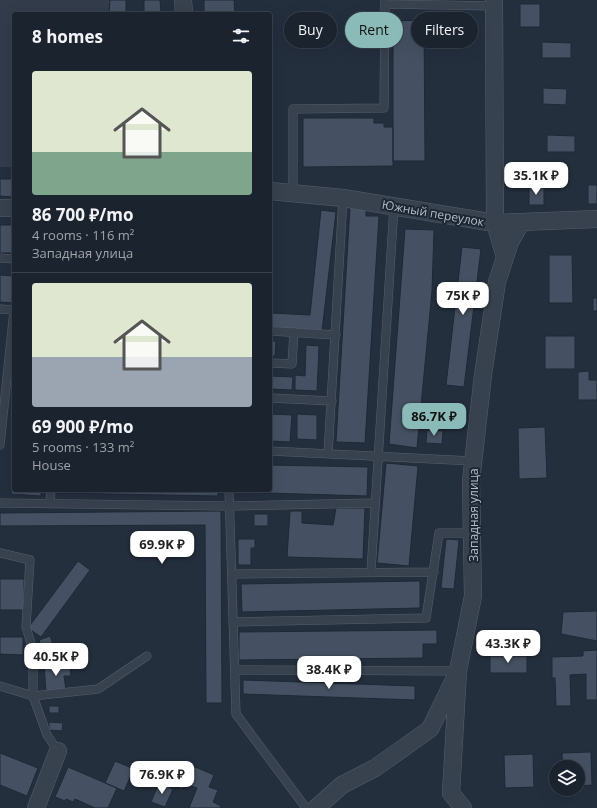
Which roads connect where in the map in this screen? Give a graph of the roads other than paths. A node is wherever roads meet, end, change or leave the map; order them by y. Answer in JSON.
{"nodes":[{"id":1,"x":184,"y":0,"type":"edge"},
{"id":2,"x":385,"y":2,"type":"edge"},
{"id":3,"x":494,"y":3,"type":"edge"},
{"id":4,"x":184,"y":12,"type":"edge"},
{"id":5,"x":272,"y":191,"type":"edge"},
{"id":6,"x":293,"y":193,"type":"junction"},
{"id":7,"x":343,"y":198,"type":"junction"},
{"id":8,"x":394,"y":206,"type":"junction"},
{"id":9,"x":0,"y":208,"type":"edge"},
{"id":10,"x":12,"y":208,"type":"edge"},
{"id":11,"x":597,"y":219,"type":"edge"},
{"id":12,"x":495,"y":223,"type":"junction"},
{"id":13,"x":521,"y":223,"type":"junction"},
{"id":14,"x":505,"y":257,"type":"junction"},
{"id":15,"x":0,"y":258,"type":"edge"},
{"id":16,"x":12,"y":260,"type":"edge"},
{"id":17,"x":0,"y":309,"type":"edge"},
{"id":18,"x":12,"y":310,"type":"edge"},
{"id":19,"x":12,"y":329,"type":"edge"},
{"id":20,"x":272,"y":331,"type":"edge"},
{"id":21,"x":294,"y":332,"type":"junction"},
{"id":22,"x":336,"y":335,"type":"junction"},
{"id":23,"x":272,"y":363,"type":"edge"},
{"id":24,"x":272,"y":398,"type":"edge"},
{"id":25,"x":332,"y":401,"type":"junction"},
{"id":26,"x":0,"y":445,"type":"edge"},
{"id":27,"x":272,"y":451,"type":"edge"},
{"id":28,"x":328,"y":454,"type":"junction"},
{"id":29,"x":378,"y":456,"type":"junction"},
{"id":30,"x":474,"y":460,"type":"junction"},
{"id":31,"x":50,"y":492,"type":"edge"},
{"id":32,"x":229,"y":492,"type":"edge"},
{"id":33,"x":0,"y":503,"type":"edge"},
{"id":34,"x":374,"y":503,"type":"junction"},
{"id":35,"x":50,"y":504,"type":"junction"},
{"id":36,"x":229,"y":506,"type":"junction"},
{"id":37,"x":472,"y":532,"type":"junction"},
{"id":38,"x":0,"y":552,"type":"edge"},
{"id":39,"x":371,"y":572,"type":"junction"},
{"id":40,"x":434,"y":572,"type":"junction"},
{"id":41,"x":232,"y":574,"type":"junction"},
{"id":42,"x":233,"y":622,"type":"junction"},
{"id":43,"x":147,"y":656,"type":"dead end"},
{"id":44,"x":235,"y":670,"type":"junction"},
{"id":45,"x":458,"y":671,"type":"junction"},
{"id":46,"x":0,"y":686,"type":"edge"},
{"id":47,"x":33,"y":696,"type":"junction"},
{"id":48,"x":58,"y":751,"type":"joint"},
{"id":49,"x":36,"y":808,"type":"edge"},
{"id":50,"x":306,"y":808,"type":"edge"},
{"id":51,"x":316,"y":808,"type":"edge"},
{"id":52,"x":463,"y":808,"type":"edge"}],
"edges":[{"from":1,"to":4,"type":"street"},
{"from":2,"to":3,"type":"lane"},
{"from":2,"to":6,"type":"lane"},
{"from":3,"to":12,"type":"street"},
{"from":5,"to":6,"type":"street","name":"Южный переулок"},
{"from":6,"to":7,"type":"street","name":"Южный переулок"},
{"from":7,"to":8,"type":"street","name":"Южный переулок"},
{"from":7,"to":22,"type":"lane"},
{"from":8,"to":12,"type":"street","name":"Южный переулок"},
{"from":8,"to":29,"type":"lane"},
{"from":9,"to":10,"type":"street"},
{"from":11,"to":13,"type":"street","name":"Южный переулок"},
{"from":12,"to":13,"type":"street","name":"Южный переулок"},
{"from":12,"to":14,"type":"street"},
{"from":13,"to":14,"type":"street","name":"Западная улица"},
{"from":14,"to":30,"type":"street","name":"Западная улица"},
{"from":15,"to":16,"type":"lane"},
{"from":17,"to":18,"type":"lane"},
{"from":19,"to":26,"type":"lane"},
{"from":20,"to":21,"type":"lane"},
{"from":21,"to":22,"type":"lane"},
{"from":21,"to":23,"type":"lane"},
{"from":22,"to":25,"type":"lane"},
{"from":24,"to":25,"type":"lane"},
{"from":25,"to":28,"type":"lane"},
{"from":27,"to":28,"type":"lane"},
{"from":28,"to":29,"type":"lane"},
{"from":29,"to":30,"type":"lane"},
{"from":29,"to":34,"type":"lane"},
{"from":30,"to":37,"type":"street","name":"Западная улица"},
{"from":31,"to":35,"type":"lane"},
{"from":32,"to":36,"type":"lane"},
{"from":33,"to":35,"type":"lane"},
{"from":34,"to":36,"type":"lane"},
{"from":34,"to":39,"type":"lane"},
{"from":35,"to":36,"type":"lane"},
{"from":36,"to":41,"type":"lane"},
{"from":37,"to":40,"type":"lane"},
{"from":37,"to":45,"type":"street","name":"Западная улица"},
{"from":38,"to":47,"type":"lane"},
{"from":39,"to":40,"type":"lane"},
{"from":39,"to":41,"type":"lane"},
{"from":40,"to":42,"type":"lane"},
{"from":41,"to":42,"type":"lane"},
{"from":42,"to":44,"type":"lane"},
{"from":43,"to":47,"type":"lane"},
{"from":44,"to":45,"type":"lane"},
{"from":44,"to":50,"type":"lane"},
{"from":45,"to":51,"type":"street"},
{"from":45,"to":52,"type":"street","name":"Западная улица"},
{"from":46,"to":47,"type":"lane"},
{"from":47,"to":48,"type":"lane"},
{"from":48,"to":49,"type":"street"}]}
